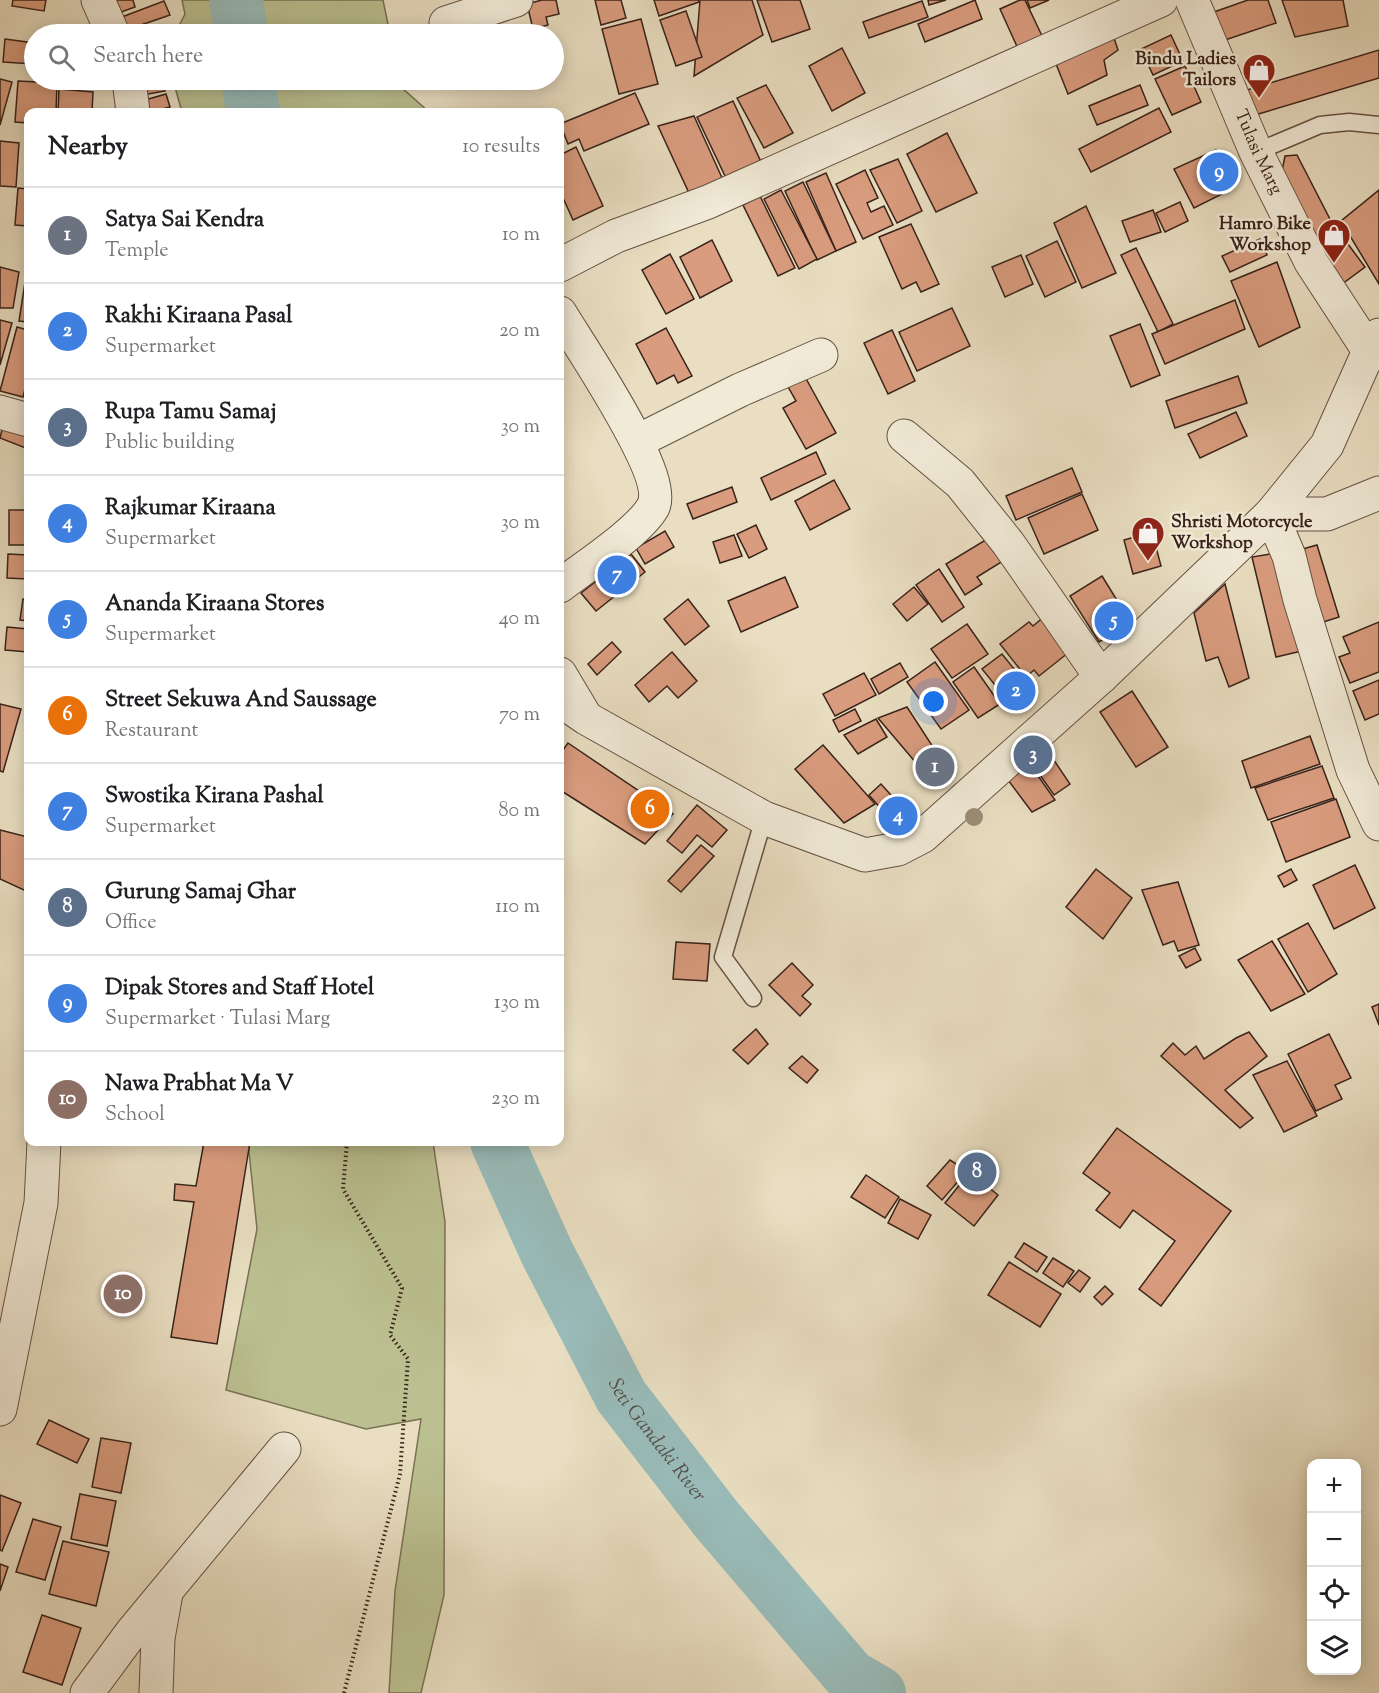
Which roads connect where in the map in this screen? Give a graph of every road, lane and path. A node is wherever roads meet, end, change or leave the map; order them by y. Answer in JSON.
{"nodes":[{"id":1,"x":98,"y":0,"type":"edge"},
{"id":2,"x":516,"y":0,"type":"edge"},
{"id":3,"x":1161,"y":0,"type":"edge"},
{"id":4,"x":1192,"y":0,"type":"edge"},
{"id":5,"x":446,"y":23,"type":"dead end"},
{"id":6,"x":109,"y":24,"type":"edge"},
{"id":7,"x":130,"y":90,"type":"edge"},
{"id":8,"x":132,"y":108,"type":"edge"},
{"id":9,"x":1379,"y":125,"type":"edge"},
{"id":10,"x":1256,"y":152,"type":"junction"},
{"id":11,"x":564,"y":263,"type":"edge"},
{"id":12,"x":564,"y":320,"type":"edge"},
{"id":13,"x":1375,"y":346,"type":"edge"},
{"id":14,"x":821,"y":354,"type":"dead end"},
{"id":15,"x":0,"y":412,"type":"edge"},
{"id":16,"x":24,"y":419,"type":"edge"},
{"id":17,"x":904,"y":436,"type":"dead end"},
{"id":18,"x":638,"y":441,"type":"junction"},
{"id":19,"x":1379,"y":493,"type":"edge"},
{"id":20,"x":1270,"y":514,"type":"junction"},
{"id":21,"x":564,"y":583,"type":"edge"},
{"id":22,"x":1101,"y":678,"type":"junction"},
{"id":23,"x":564,"y":686,"type":"edge"},
{"id":24,"x":572,"y":709,"type":"edge"},
{"id":25,"x":764,"y":818,"type":"junction"},
{"id":26,"x":1379,"y":824,"type":"edge"},
{"id":27,"x":753,"y":999,"type":"dead end"},
{"id":28,"x":44,"y":1146,"type":"edge"},
{"id":29,"x":347,"y":1146,"type":"edge"},
{"id":30,"x":0,"y":1409,"type":"edge"},
{"id":31,"x":284,"y":1449,"type":"dead end"},
{"id":32,"x":166,"y":1593,"type":"junction"},
{"id":33,"x":87,"y":1693,"type":"edge"},
{"id":34,"x":156,"y":1693,"type":"edge"},
{"id":35,"x":344,"y":1693,"type":"edge"}],
"edges":[{"from":1,"to":6,"type":"street"},
{"from":2,"to":5,"type":"street"},
{"from":3,"to":11,"type":"street"},
{"from":4,"to":10,"type":"street","name":"Tulasi Marg"},
{"from":7,"to":8,"type":"street"},
{"from":9,"to":10,"type":"lane"},
{"from":10,"to":13,"type":"street","name":"Tulasi Marg"},
{"from":12,"to":18,"type":"street"},
{"from":13,"to":20,"type":"street"},
{"from":14,"to":18,"type":"street"},
{"from":15,"to":16,"type":"street"},
{"from":17,"to":22,"type":"street"},
{"from":18,"to":21,"type":"street"},
{"from":19,"to":20,"type":"street"},
{"from":20,"to":22,"type":"street"},
{"from":20,"to":26,"type":"street"},
{"from":22,"to":25,"type":"street"},
{"from":23,"to":24,"type":"street"},
{"from":24,"to":25,"type":"street"},
{"from":25,"to":27,"type":"lane"},
{"from":28,"to":30,"type":"street"},
{"from":29,"to":35,"type":"path"},
{"from":31,"to":32,"type":"street"},
{"from":32,"to":33,"type":"street"},
{"from":32,"to":34,"type":"street"}]}
